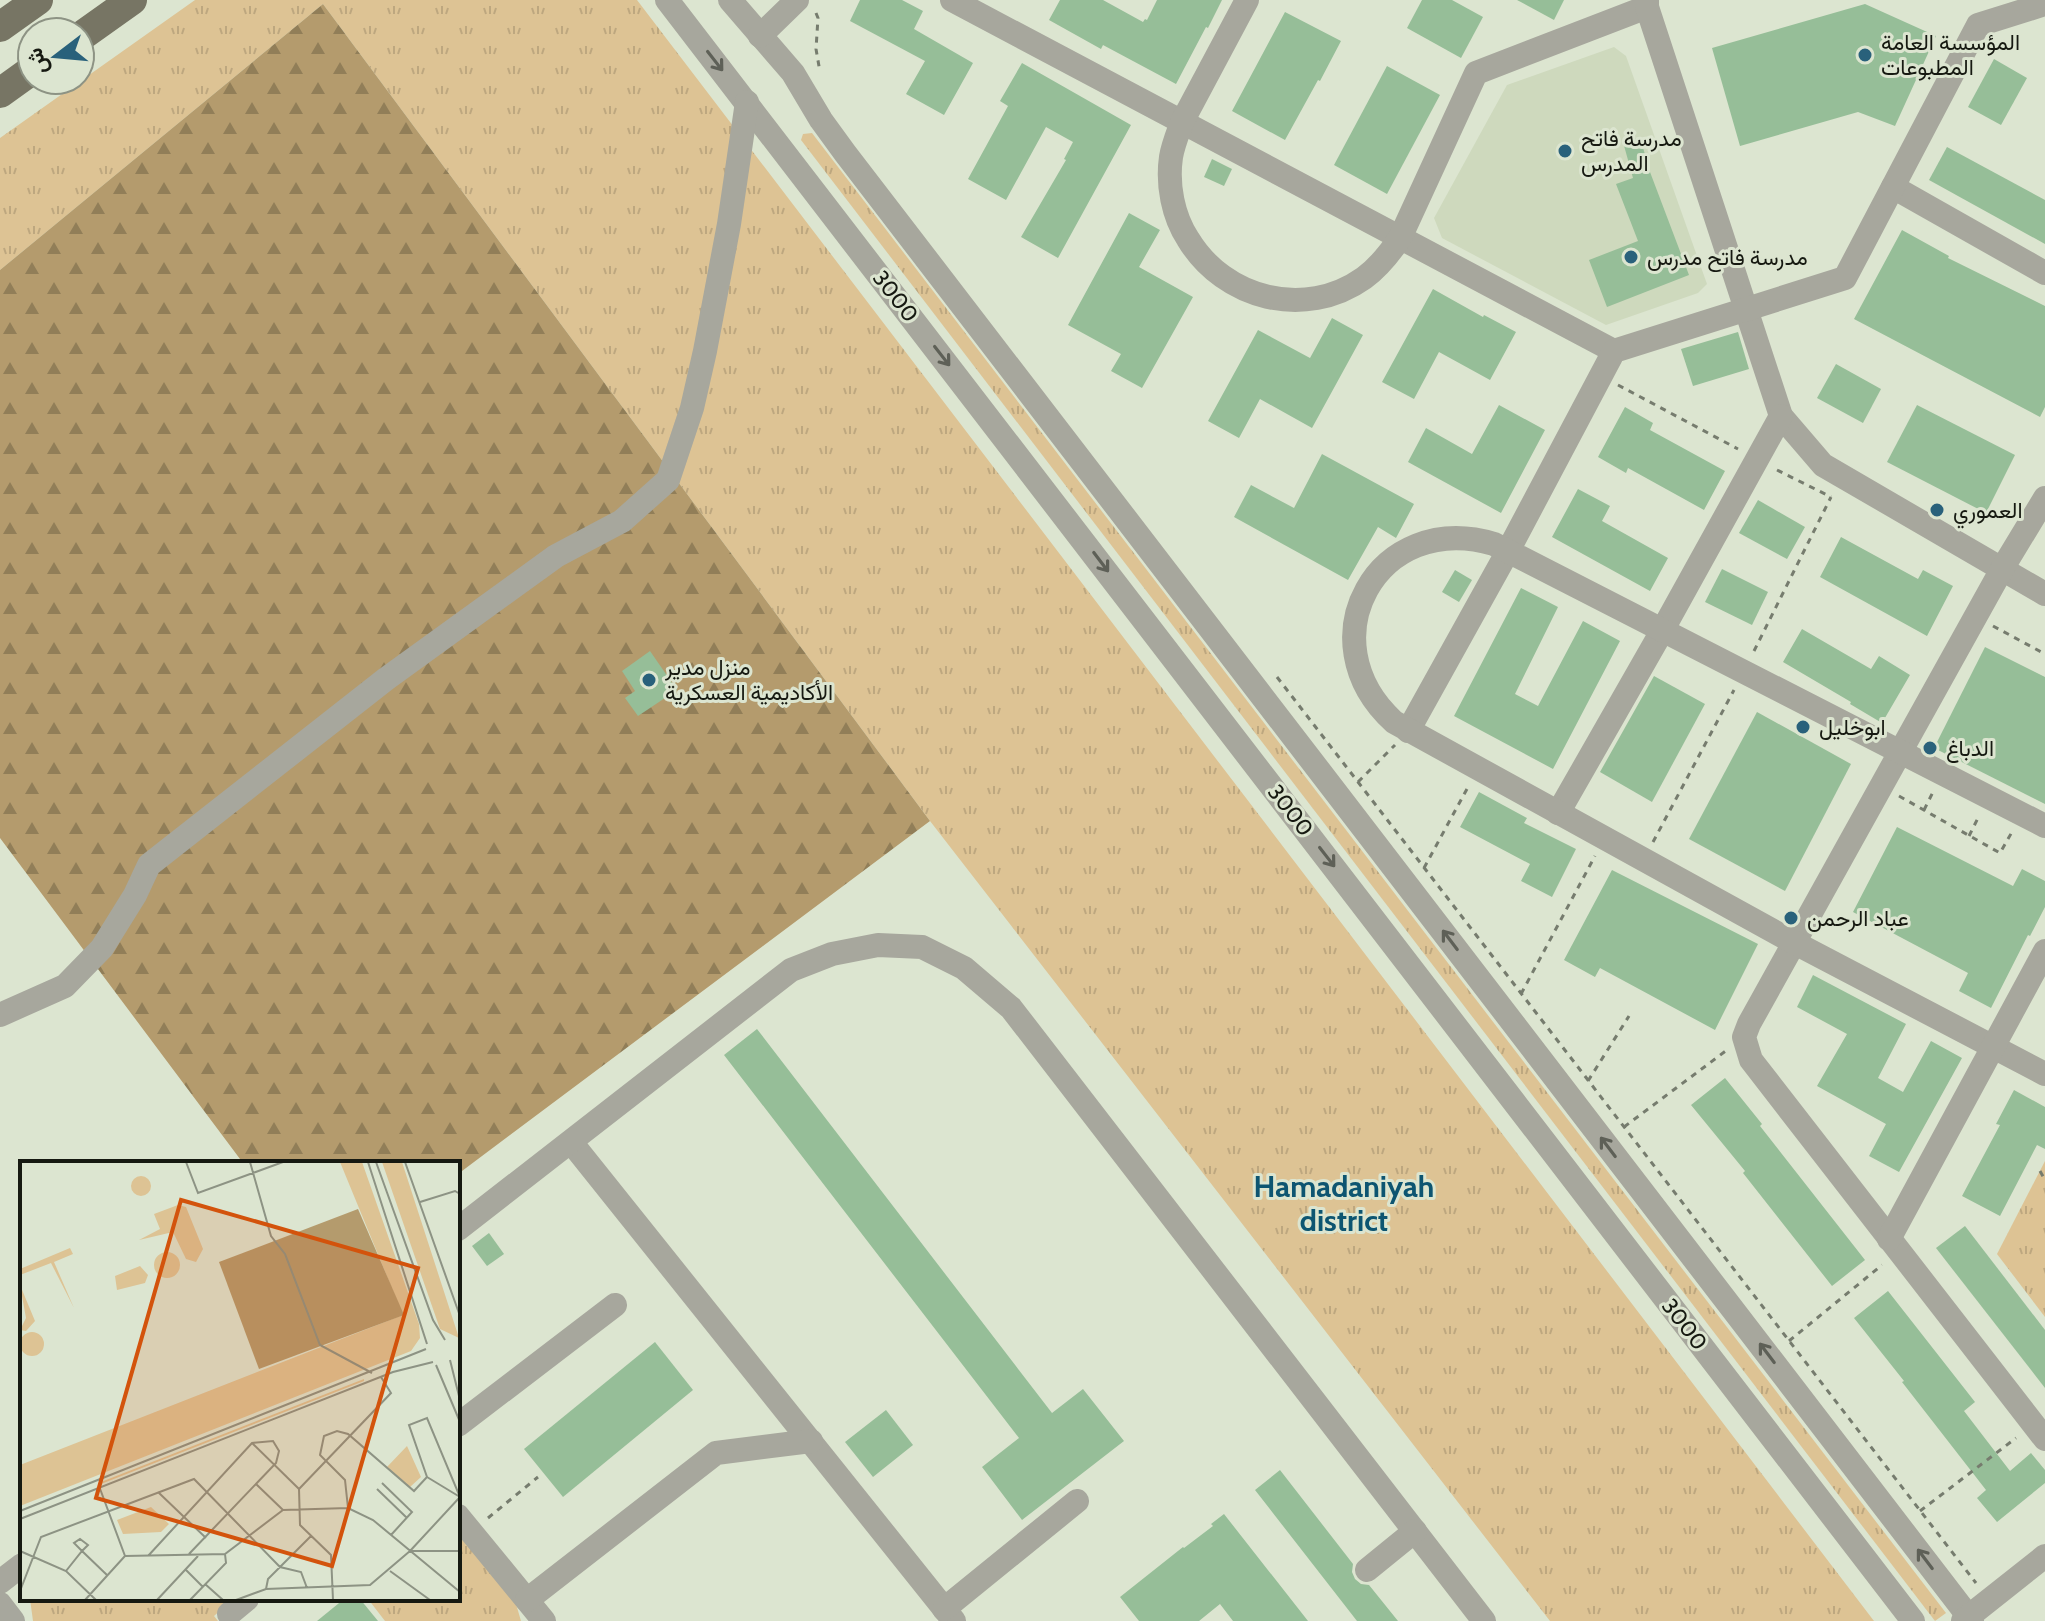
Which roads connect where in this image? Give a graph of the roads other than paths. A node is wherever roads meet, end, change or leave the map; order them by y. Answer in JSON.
{"nodes":[{"id":1,"x":38,"y":0,"type":"edge"},
{"id":2,"x":132,"y":0,"type":"edge"},
{"id":3,"x":667,"y":0,"type":"edge"},
{"id":4,"x":730,"y":0,"type":"edge"},
{"id":5,"x":952,"y":0,"type":"edge"},
{"id":6,"x":1247,"y":0,"type":"edge"},
{"id":7,"x":1647,"y":3,"type":"edge"},
{"id":8,"x":2045,"y":4,"type":"edge"},
{"id":9,"x":806,"y":5,"type":"edge"},
{"id":10,"x":96,"y":26,"type":"edge"},
{"id":11,"x":0,"y":27,"type":"edge"},
{"id":12,"x":760,"y":36,"type":"junction"},
{"id":13,"x":747,"y":102,"type":"junction"},
{"id":14,"x":1182,"y":122,"type":"junction"},
{"id":15,"x":1893,"y":187,"type":"junction"},
{"id":16,"x":1400,"y":238,"type":"junction"},
{"id":17,"x":2045,"y":273,"type":"edge"},
{"id":18,"x":1746,"y":309,"type":"junction"},
{"id":19,"x":1614,"y":351,"type":"junction"},
{"id":20,"x":1781,"y":416,"type":"junction"},
{"id":21,"x":2045,"y":498,"type":"edge"},
{"id":22,"x":1508,"y":551,"type":"junction"},
{"id":23,"x":2002,"y":569,"type":"junction"},
{"id":24,"x":2045,"y":594,"type":"edge"},
{"id":25,"x":1662,"y":631,"type":"junction"},
{"id":26,"x":1408,"y":731,"type":"junction"},
{"id":27,"x":1901,"y":753,"type":"junction"},
{"id":28,"x":1558,"y":813,"type":"junction"},
{"id":29,"x":2045,"y":826,"type":"edge"},
{"id":30,"x":1795,"y":943,"type":"junction"},
{"id":31,"x":2045,"y":951,"type":"edge"},
{"id":32,"x":0,"y":1015,"type":"edge"},
{"id":33,"x":1993,"y":1047,"type":"junction"},
{"id":34,"x":2045,"y":1074,"type":"edge"},
{"id":35,"x":571,"y":1142,"type":"junction"},
{"id":36,"x":460,"y":1227,"type":"edge"},
{"id":37,"x":1894,"y":1245,"type":"junction"},
{"id":38,"x":615,"y":1305,"type":"dead end"},
{"id":39,"x":460,"y":1423,"type":"edge"},
{"id":40,"x":2039,"y":1432,"type":"edge"},
{"id":41,"x":811,"y":1441,"type":"junction"},
{"id":42,"x":1077,"y":1501,"type":"dead end"},
{"id":43,"x":464,"y":1524,"type":"edge"},
{"id":44,"x":1415,"y":1531,"type":"junction"},
{"id":45,"x":2045,"y":1556,"type":"edge"},
{"id":46,"x":20,"y":1567,"type":"edge"},
{"id":47,"x":1367,"y":1570,"type":"dead end"},
{"id":48,"x":0,"y":1582,"type":"edge"},
{"id":49,"x":527,"y":1600,"type":"junction"},
{"id":50,"x":0,"y":1604,"type":"edge"},
{"id":51,"x":949,"y":1615,"type":"edge"},
{"id":52,"x":1968,"y":1619,"type":"edge"},
{"id":53,"x":13,"y":1621,"type":"edge"},
{"id":54,"x":544,"y":1621,"type":"edge"},
{"id":55,"x":1484,"y":1621,"type":"edge"},
{"id":56,"x":1913,"y":1621,"type":"edge"}],
"edges":[{"from":1,"to":11,"type":"main road"},
{"from":2,"to":10,"type":"main road"},
{"from":3,"to":13,"type":"street","name":"3000","one_way":true},
{"from":4,"to":12,"type":"street"},
{"from":5,"to":14,"type":"street"},
{"from":6,"to":14,"type":"street"},
{"from":7,"to":16,"type":"street"},
{"from":7,"to":18,"type":"street"},
{"from":8,"to":15,"type":"street"},
{"from":9,"to":12,"type":"street"},
{"from":52,"to":12,"type":"street","one_way":true},
{"from":13,"to":32,"type":"street"},
{"from":13,"to":56,"type":"street","name":"3000","one_way":true},
{"from":14,"to":16,"type":"street"},
{"from":14,"to":16,"type":"street"},
{"from":15,"to":17,"type":"street"},
{"from":15,"to":18,"type":"street"},
{"from":16,"to":19,"type":"street"},
{"from":18,"to":19,"type":"street"},
{"from":18,"to":20,"type":"street"},
{"from":19,"to":22,"type":"street"},
{"from":20,"to":23,"type":"street"},
{"from":20,"to":25,"type":"street"},
{"from":21,"to":23,"type":"street"},
{"from":22,"to":25,"type":"street"},
{"from":22,"to":26,"type":"street"},
{"from":22,"to":26,"type":"street"},
{"from":23,"to":24,"type":"street"},
{"from":23,"to":27,"type":"street"},
{"from":25,"to":27,"type":"street"},
{"from":25,"to":28,"type":"street"},
{"from":26,"to":28,"type":"street"},
{"from":27,"to":29,"type":"street"},
{"from":27,"to":30,"type":"street"},
{"from":28,"to":30,"type":"street"},
{"from":30,"to":33,"type":"street"},
{"from":30,"to":37,"type":"street"},
{"from":31,"to":33,"type":"street"},
{"from":33,"to":34,"type":"street"},
{"from":33,"to":37,"type":"street"},
{"from":35,"to":36,"type":"street"},
{"from":35,"to":41,"type":"street"},
{"from":35,"to":44,"type":"street"},
{"from":37,"to":40,"type":"street"},
{"from":38,"to":39,"type":"street"},
{"from":41,"to":49,"type":"street"},
{"from":41,"to":51,"type":"street"},
{"from":42,"to":51,"type":"street"},
{"from":43,"to":49,"type":"street"},
{"from":44,"to":47,"type":"street"},
{"from":44,"to":55,"type":"street"},
{"from":45,"to":52,"type":"street"},
{"from":46,"to":48,"type":"street"},
{"from":49,"to":54,"type":"street"},
{"from":50,"to":53,"type":"street"}]}
